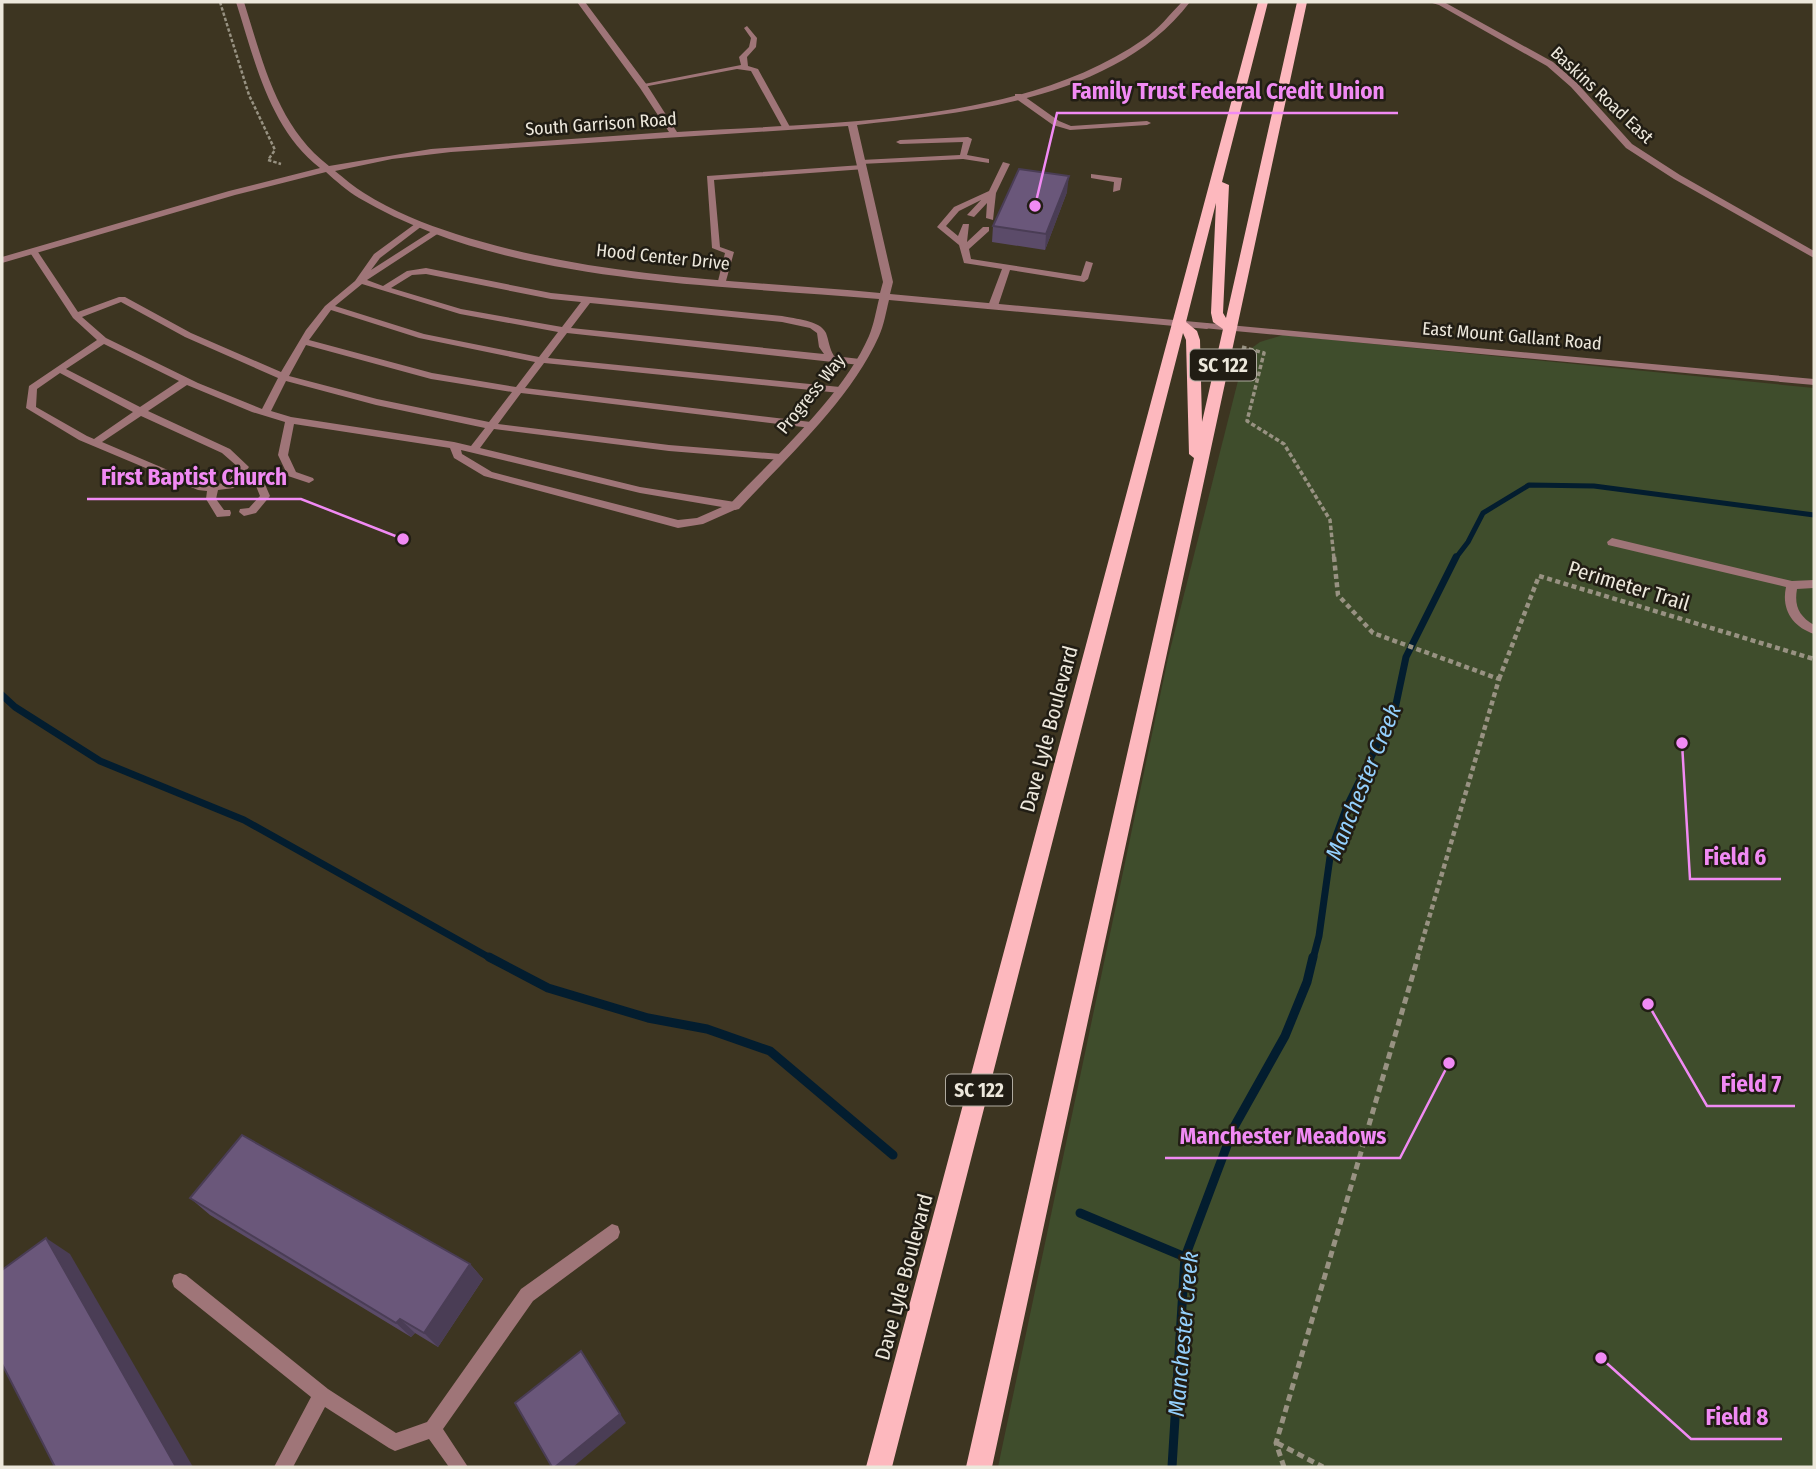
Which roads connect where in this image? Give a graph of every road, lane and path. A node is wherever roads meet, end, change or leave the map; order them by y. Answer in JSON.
{"nodes":[{"id":1,"x":240,"y":2,"type":"edge"},
{"id":2,"x":581,"y":2,"type":"edge"},
{"id":3,"x":1186,"y":2,"type":"edge"},
{"id":4,"x":1263,"y":2,"type":"edge"},
{"id":5,"x":1302,"y":2,"type":"edge"},
{"id":6,"x":1433,"y":2,"type":"edge"},
{"id":7,"x":1441,"y":2,"type":"edge"},
{"id":8,"x":747,"y":28,"type":"dead end"},
{"id":9,"x":745,"y":67,"type":"junction"},
{"id":10,"x":643,"y":85,"type":"junction"},
{"id":11,"x":1018,"y":96,"type":"junction"},
{"id":12,"x":852,"y":123,"type":"junction"},
{"id":13,"x":1147,"y":123,"type":"dead end"},
{"id":14,"x":786,"y":127,"type":"junction"},
{"id":15,"x":675,"y":135,"type":"junction"},
{"id":16,"x":900,"y":142,"type":"dead end"},
{"id":17,"x":1225,"y":147,"type":"junction"},
{"id":18,"x":963,"y":158,"type":"junction"},
{"id":19,"x":986,"y":161,"type":"dead end"},
{"id":20,"x":1006,"y":164,"type":"dead end"},
{"id":21,"x":861,"y":165,"type":"junction"},
{"id":22,"x":326,"y":170,"type":"junction"},
{"id":23,"x":1094,"y":176,"type":"dead end"},
{"id":24,"x":1116,"y":190,"type":"dead end"},
{"id":25,"x":992,"y":193,"type":"junction"},
{"id":26,"x":976,"y":216,"type":"joint"},
{"id":27,"x":419,"y":223,"type":"junction"},
{"id":28,"x":955,"y":225,"type":"dead end"},
{"id":29,"x":965,"y":226,"type":"dead end"},
{"id":30,"x":976,"y":228,"type":"dead end"},
{"id":31,"x":986,"y":229,"type":"dead end"},
{"id":32,"x":438,"y":231,"type":"junction"},
{"id":33,"x":963,"y":246,"type":"junction"},
{"id":34,"x":33,"y":251,"type":"junction"},
{"id":35,"x":1814,"y":255,"type":"edge"},
{"id":36,"x":2,"y":260,"type":"edge"},
{"id":37,"x":1090,"y":263,"type":"dead end"},
{"id":38,"x":1007,"y":267,"type":"junction"},
{"id":39,"x":359,"y":280,"type":"junction"},
{"id":40,"x":722,"y":281,"type":"junction"},
{"id":41,"x":384,"y":289,"type":"junction"},
{"id":42,"x":884,"y":296,"type":"junction"},
{"id":43,"x":587,"y":300,"type":"junction"},
{"id":44,"x":993,"y":306,"type":"junction"},
{"id":45,"x":329,"y":307,"type":"junction"},
{"id":46,"x":76,"y":316,"type":"junction"},
{"id":47,"x":1178,"y":323,"type":"junction"},
{"id":48,"x":1207,"y":326,"type":"joint"},
{"id":49,"x":1231,"y":328,"type":"junction"},
{"id":50,"x":565,"y":330,"type":"junction"},
{"id":51,"x":103,"y":340,"type":"junction"},
{"id":52,"x":306,"y":342,"type":"junction"},
{"id":53,"x":1227,"y":345,"type":"junction"},
{"id":54,"x":831,"y":358,"type":"junction"},
{"id":55,"x":542,"y":360,"type":"junction"},
{"id":56,"x":860,"y":362,"type":"junction"},
{"id":57,"x":59,"y":369,"type":"junction"},
{"id":58,"x":283,"y":377,"type":"junction"},
{"id":59,"x":186,"y":381,"type":"junction"},
{"id":60,"x":1814,"y":382,"type":"edge"},
{"id":61,"x":518,"y":390,"type":"junction"},
{"id":62,"x":840,"y":390,"type":"junction"},
{"id":63,"x":142,"y":412,"type":"junction"},
{"id":64,"x":265,"y":413,"type":"junction"},
{"id":65,"x":290,"y":420,"type":"junction"},
{"id":66,"x":811,"y":425,"type":"junction"},
{"id":67,"x":492,"y":426,"type":"junction"},
{"id":68,"x":98,"y":445,"type":"junction"},
{"id":69,"x":454,"y":445,"type":"junction"},
{"id":70,"x":474,"y":449,"type":"junction"},
{"id":71,"x":781,"y":457,"type":"junction"},
{"id":72,"x":237,"y":477,"type":"junction"},
{"id":73,"x":309,"y":480,"type":"dead end"},
{"id":74,"x":1196,"y":482,"type":"junction"},
{"id":75,"x":213,"y":487,"type":"junction"},
{"id":76,"x":735,"y":506,"type":"junction"},
{"id":77,"x":244,"y":512,"type":"dead end"},
{"id":78,"x":226,"y":513,"type":"dead end"},
{"id":79,"x":1612,"y":541,"type":"dead end"},
{"id":80,"x":1814,"y":584,"type":"edge"},
{"id":81,"x":1792,"y":585,"type":"junction"},
{"id":82,"x":1814,"y":630,"type":"edge"},
{"id":83,"x":1814,"y":659,"type":"edge"},
{"id":84,"x":1499,"y":679,"type":"junction"},
{"id":85,"x":612,"y":1232,"type":"dead end"},
{"id":86,"x":180,"y":1280,"type":"dead end"},
{"id":87,"x":322,"y":1395,"type":"junction"},
{"id":88,"x":433,"y":1429,"type":"junction"},
{"id":89,"x":1276,"y":1443,"type":"junction"},
{"id":90,"x":283,"y":1467,"type":"edge"},
{"id":91,"x":459,"y":1467,"type":"edge"},
{"id":92,"x":879,"y":1467,"type":"edge"},
{"id":93,"x":979,"y":1467,"type":"edge"},
{"id":94,"x":1284,"y":1467,"type":"edge"},
{"id":95,"x":1323,"y":1467,"type":"edge"}],
"edges":[{"from":1,"to":22,"type":"street","name":"Hood Center Drive"},
{"from":2,"to":10,"type":"street"},
{"from":3,"to":11,"type":"street","name":"South Garrison Road"},
{"from":4,"to":17,"type":"main road","name":"Dave Lyle Boulevard","number":"SC 122"},
{"from":5,"to":49,"type":"main road","number":"SC 122"},
{"from":6,"to":7,"type":"street"},
{"from":7,"to":35,"type":"street","name":"Baskins Road East"},
{"from":8,"to":9,"type":"lane"},
{"from":9,"to":10,"type":"lane"},
{"from":9,"to":14,"type":"lane"},
{"from":10,"to":15,"type":"street"},
{"from":11,"to":12,"type":"street","name":"South Garrison Road"},
{"from":11,"to":13,"type":"lane"},
{"from":12,"to":14,"type":"street","name":"South Garrison Road"},
{"from":12,"to":21,"type":"street","name":"Progress Way"},
{"from":14,"to":15,"type":"street","name":"South Garrison Road"},
{"from":15,"to":22,"type":"street","name":"South Garrison Road"},
{"from":16,"to":18,"type":"lane"},
{"from":17,"to":47,"type":"main road","name":"Dave Lyle Boulevard","number":"SC 122"},
{"from":17,"to":49,"type":"main road"},
{"from":18,"to":19,"type":"lane"},
{"from":18,"to":21,"type":"lane"},
{"from":20,"to":25,"type":"lane"},
{"from":21,"to":40,"type":"lane"},
{"from":21,"to":42,"type":"street","name":"Progress Way"},
{"from":22,"to":27,"type":"street","name":"Hood Center Drive"},
{"from":22,"to":34,"type":"street","name":"South Garrison Road"},
{"from":23,"to":24,"type":"lane"},
{"from":25,"to":26,"type":"lane"},
{"from":25,"to":26,"type":"lane"},
{"from":25,"to":33,"type":"lane"},
{"from":27,"to":32,"type":"street","name":"Hood Center Drive"},
{"from":27,"to":39,"type":"lane"},
{"from":28,"to":33,"type":"lane"},
{"from":29,"to":33,"type":"lane"},
{"from":30,"to":33,"type":"lane"},
{"from":31,"to":33,"type":"lane"},
{"from":32,"to":39,"type":"lane"},
{"from":32,"to":40,"type":"street","name":"Hood Center Drive"},
{"from":33,"to":38,"type":"lane"},
{"from":34,"to":36,"type":"street","name":"South Garrison Road"},
{"from":34,"to":46,"type":"lane"},
{"from":37,"to":38,"type":"lane"},
{"from":38,"to":44,"type":"lane"},
{"from":39,"to":41,"type":"lane"},
{"from":39,"to":45,"type":"lane"},
{"from":40,"to":42,"type":"street","name":"Hood Center Drive"},
{"from":41,"to":43,"type":"lane"},
{"from":41,"to":50,"type":"lane"},
{"from":42,"to":44,"type":"street","name":"Hood Center Drive"},
{"from":42,"to":56,"type":"street","name":"Progress Way"},
{"from":43,"to":50,"type":"lane"},
{"from":43,"to":54,"type":"lane"},
{"from":44,"to":47,"type":"street","name":"Hood Center Drive"},
{"from":45,"to":52,"type":"lane"},
{"from":45,"to":55,"type":"lane"},
{"from":46,"to":51,"type":"lane"},
{"from":46,"to":58,"type":"lane"},
{"from":47,"to":48,"type":"street","name":"Hood Center Drive"},
{"from":47,"to":74,"type":"main road"},
{"from":47,"to":92,"type":"main road","name":"Dave Lyle Boulevard","number":"SC 122"},
{"from":48,"to":49,"type":"street","name":"East Mount Gallant Road"},
{"from":49,"to":53,"type":"main road","number":"SC 122"},
{"from":49,"to":60,"type":"street","name":"East Mount Gallant Road"},
{"from":50,"to":54,"type":"lane"},
{"from":50,"to":55,"type":"lane"},
{"from":51,"to":57,"type":"lane"},
{"from":51,"to":59,"type":"lane"},
{"from":52,"to":58,"type":"lane"},
{"from":52,"to":61,"type":"lane"},
{"from":53,"to":74,"type":"main road","number":"SC 122"},
{"from":53,"to":84,"type":"path"},
{"from":54,"to":56,"type":"lane"},
{"from":55,"to":61,"type":"lane"},
{"from":55,"to":62,"type":"lane"},
{"from":56,"to":62,"type":"street","name":"Progress Way"},
{"from":57,"to":63,"type":"lane"},
{"from":57,"to":68,"type":"lane"},
{"from":58,"to":64,"type":"lane"},
{"from":58,"to":67,"type":"lane"},
{"from":59,"to":63,"type":"lane"},
{"from":59,"to":64,"type":"lane"},
{"from":61,"to":66,"type":"lane"},
{"from":61,"to":67,"type":"lane"},
{"from":62,"to":66,"type":"street","name":"Progress Way"},
{"from":63,"to":68,"type":"lane"},
{"from":63,"to":72,"type":"lane"},
{"from":64,"to":65,"type":"lane"},
{"from":65,"to":69,"type":"lane"},
{"from":65,"to":73,"type":"lane"},
{"from":66,"to":71,"type":"street","name":"Progress Way"},
{"from":67,"to":70,"type":"lane"},
{"from":67,"to":71,"type":"lane"},
{"from":68,"to":75,"type":"lane"},
{"from":69,"to":70,"type":"lane"},
{"from":69,"to":76,"type":"lane"},
{"from":70,"to":76,"type":"lane"},
{"from":71,"to":76,"type":"street","name":"Progress Way"},
{"from":72,"to":75,"type":"lane"},
{"from":72,"to":77,"type":"lane"},
{"from":74,"to":93,"type":"main road","number":"SC 122"},
{"from":75,"to":78,"type":"lane"},
{"from":79,"to":81,"type":"lane"},
{"from":80,"to":81,"type":"lane"},
{"from":81,"to":82,"type":"lane"},
{"from":83,"to":84,"type":"path","name":"Perimeter Trail"},
{"from":84,"to":89,"type":"path"},
{"from":85,"to":88,"type":"lane"},
{"from":86,"to":87,"type":"lane"},
{"from":87,"to":88,"type":"lane"},
{"from":87,"to":90,"type":"lane"},
{"from":88,"to":91,"type":"lane"},
{"from":89,"to":94,"type":"path"},
{"from":89,"to":95,"type":"path"}]}
